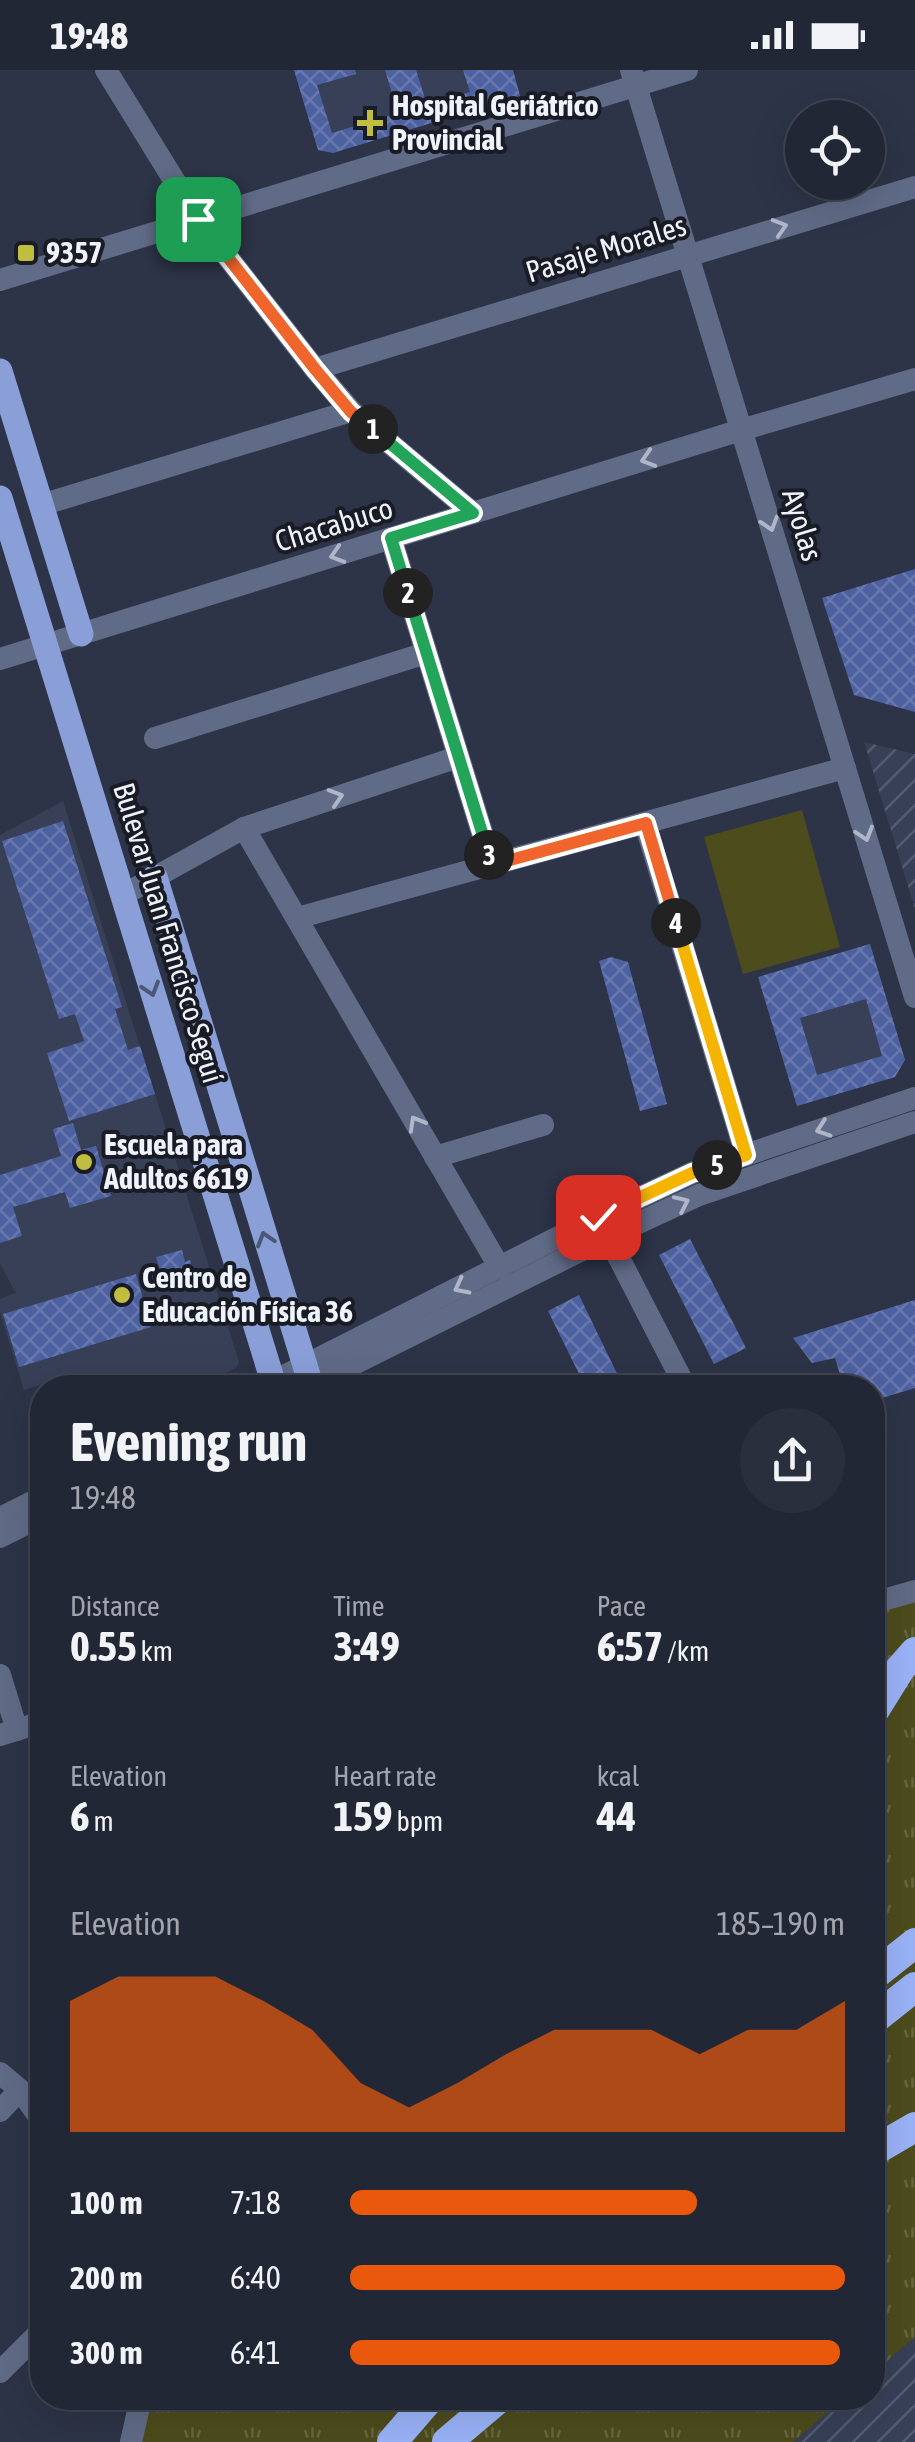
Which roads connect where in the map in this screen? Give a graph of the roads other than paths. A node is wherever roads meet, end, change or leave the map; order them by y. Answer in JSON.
{"nodes":[{"id":1,"x":106,"y":70,"type":"edge"},
{"id":2,"x":687,"y":70,"type":"edge"},
{"id":3,"x":633,"y":78,"type":"edge"},
{"id":4,"x":915,"y":187,"type":"edge"},
{"id":5,"x":198,"y":219,"type":"junction"},
{"id":6,"x":686,"y":255,"type":"junction"},
{"id":7,"x":0,"y":280,"type":"edge"},
{"id":8,"x":315,"y":369,"type":"junction"},
{"id":9,"x":0,"y":371,"type":"edge"},
{"id":10,"x":915,"y":379,"type":"edge"},
{"id":11,"x":351,"y":412,"type":"junction"},
{"id":12,"x":741,"y":430,"type":"junction"},
{"id":13,"x":0,"y":498,"type":"edge"},
{"id":14,"x":41,"y":505,"type":"junction"},
{"id":15,"x":473,"y":513,"type":"junction"},
{"id":16,"x":391,"y":538,"type":"junction"},
{"id":17,"x":81,"y":634,"type":"junction"},
{"id":18,"x":45,"y":645,"type":"junction"},
{"id":19,"x":426,"y":653,"type":"junction"},
{"id":20,"x":0,"y":659,"type":"edge"},
{"id":21,"x":155,"y":738,"type":"dead end"},
{"id":22,"x":458,"y":757,"type":"junction"},
{"id":23,"x":845,"y":768,"type":"junction"},
{"id":24,"x":646,"y":823,"type":"junction"},
{"id":25,"x":244,"y":828,"type":"junction"},
{"id":26,"x":492,"y":865,"type":"junction"},
{"id":27,"x":155,"y":877,"type":"junction"},
{"id":28,"x":122,"y":896,"type":"junction"},
{"id":29,"x":297,"y":918,"type":"junction"},
{"id":30,"x":915,"y":997,"type":"edge"},
{"id":31,"x":915,"y":1098,"type":"edge"},
{"id":32,"x":915,"y":1122,"type":"edge"},
{"id":33,"x":543,"y":1126,"type":"dead end"},
{"id":34,"x":746,"y":1155,"type":"junction"},
{"id":35,"x":435,"y":1157,"type":"junction"},
{"id":36,"x":603,"y":1227,"type":"junction"},
{"id":37,"x":500,"y":1268,"type":"junction"},
{"id":38,"x":266,"y":1375,"type":"edge"},
{"id":39,"x":306,"y":1375,"type":"edge"},
{"id":40,"x":318,"y":1375,"type":"edge"},
{"id":41,"x":319,"y":1375,"type":"edge"},
{"id":42,"x":679,"y":1375,"type":"edge"},
{"id":43,"x":30,"y":1502,"type":"edge"},
{"id":44,"x":0,"y":1518,"type":"edge"},
{"id":45,"x":30,"y":1522,"type":"edge"},
{"id":46,"x":0,"y":1537,"type":"edge"},
{"id":47,"x":915,"y":1591,"type":"edge"},
{"id":48,"x":885,"y":1599,"type":"edge"},
{"id":49,"x":915,"y":1652,"type":"edge"},
{"id":50,"x":0,"y":1675,"type":"edge"},
{"id":51,"x":885,"y":1693,"type":"edge"},
{"id":52,"x":8,"y":1733,"type":"edge"},
{"id":53,"x":915,"y":1942,"type":"edge"},
{"id":54,"x":885,"y":1966,"type":"edge"},
{"id":55,"x":915,"y":1987,"type":"edge"},
{"id":56,"x":885,"y":2011,"type":"edge"},
{"id":57,"x":0,"y":2073,"type":"edge"},
{"id":58,"x":20,"y":2090,"type":"junction"},
{"id":59,"x":30,"y":2104,"type":"edge"},
{"id":60,"x":0,"y":2111,"type":"edge"},
{"id":61,"x":915,"y":2127,"type":"edge"},
{"id":62,"x":885,"y":2144,"type":"edge"},
{"id":63,"x":30,"y":2342,"type":"edge"},
{"id":64,"x":0,"y":2372,"type":"edge"},
{"id":65,"x":138,"y":2410,"type":"edge"},
{"id":66,"x":420,"y":2410,"type":"edge"},
{"id":67,"x":465,"y":2410,"type":"edge"},
{"id":68,"x":485,"y":2410,"type":"edge"},
{"id":69,"x":131,"y":2442,"type":"edge"},
{"id":70,"x":392,"y":2442,"type":"edge"},
{"id":71,"x":437,"y":2442,"type":"edge"},
{"id":72,"x":446,"y":2442,"type":"edge"}],
"edges":[{"from":1,"to":5,"type":"street"},
{"from":2,"to":3,"type":"street"},
{"from":3,"to":5,"type":"street"},
{"from":3,"to":6,"type":"street","name":"Ayolas"},
{"from":6,"to":4,"type":"street","name":"Pasaje Morales","one_way":true},
{"from":5,"to":7,"type":"street"},
{"from":5,"to":8,"type":"street"},
{"from":6,"to":8,"type":"street","name":"Pasaje Morales"},
{"from":6,"to":12,"type":"street","name":"Ayolas"},
{"from":8,"to":11,"type":"street"},
{"from":9,"to":14,"type":"main road"},
{"from":10,"to":12,"type":"street","name":"Chacabuco"},
{"from":11,"to":14,"type":"street"},
{"from":11,"to":15,"type":"street"},
{"from":12,"to":15,"type":"street","name":"Chacabuco","one_way":true},
{"from":12,"to":23,"type":"street","name":"Ayolas","one_way":true},
{"from":13,"to":18,"type":"main road","name":"Bulevar Juan Francisco Seguí"},
{"from":14,"to":17,"type":"main road"},
{"from":15,"to":16,"type":"street","name":"Chacabuco"},
{"from":16,"to":17,"type":"street","name":"Chacabuco","one_way":true},
{"from":16,"to":19,"type":"street"},
{"from":17,"to":18,"type":"street","name":"Chacabuco"},
{"from":18,"to":20,"type":"street","name":"Chacabuco"},
{"from":18,"to":28,"type":"main road","name":"Bulevar Juan Francisco Seguí"},
{"from":19,"to":21,"type":"street"},
{"from":19,"to":22,"type":"street"},
{"from":25,"to":22,"type":"street","one_way":true},
{"from":22,"to":26,"type":"street"},
{"from":23,"to":24,"type":"street"},
{"from":23,"to":30,"type":"street","name":"Ayolas","one_way":true},
{"from":24,"to":26,"type":"street"},
{"from":24,"to":34,"type":"street"},
{"from":25,"to":27,"type":"street"},
{"from":25,"to":29,"type":"street"},
{"from":26,"to":29,"type":"street"},
{"from":27,"to":28,"type":"street"},
{"from":39,"to":27,"type":"main road","name":"Bulevar Juan Francisco Seguí","one_way":true},
{"from":28,"to":38,"type":"main road","name":"Bulevar Juan Francisco Seguí","one_way":true},
{"from":35,"to":29,"type":"street","one_way":true},
{"from":31,"to":34,"type":"street","one_way":true},
{"from":36,"to":32,"type":"street","one_way":true},
{"from":33,"to":35,"type":"street"},
{"from":34,"to":36,"type":"street"},
{"from":35,"to":37,"type":"street"},
{"from":36,"to":37,"type":"street"},
{"from":36,"to":41,"type":"street"},
{"from":36,"to":42,"type":"street"},
{"from":37,"to":40,"type":"street","one_way":true},
{"from":43,"to":44,"type":"street"},
{"from":45,"to":46,"type":"street"},
{"from":47,"to":48,"type":"street"},
{"from":49,"to":51,"type":"highway"},
{"from":50,"to":52,"type":"street"},
{"from":53,"to":54,"type":"highway"},
{"from":55,"to":56,"type":"highway"},
{"from":57,"to":58,"type":"street"},
{"from":58,"to":59,"type":"street"},
{"from":58,"to":60,"type":"street"},
{"from":61,"to":62,"type":"highway"},
{"from":63,"to":64,"type":"street"},
{"from":65,"to":69,"type":"street"},
{"from":66,"to":70,"type":"highway"},
{"from":67,"to":71,"type":"highway"},
{"from":68,"to":72,"type":"highway"}]}
